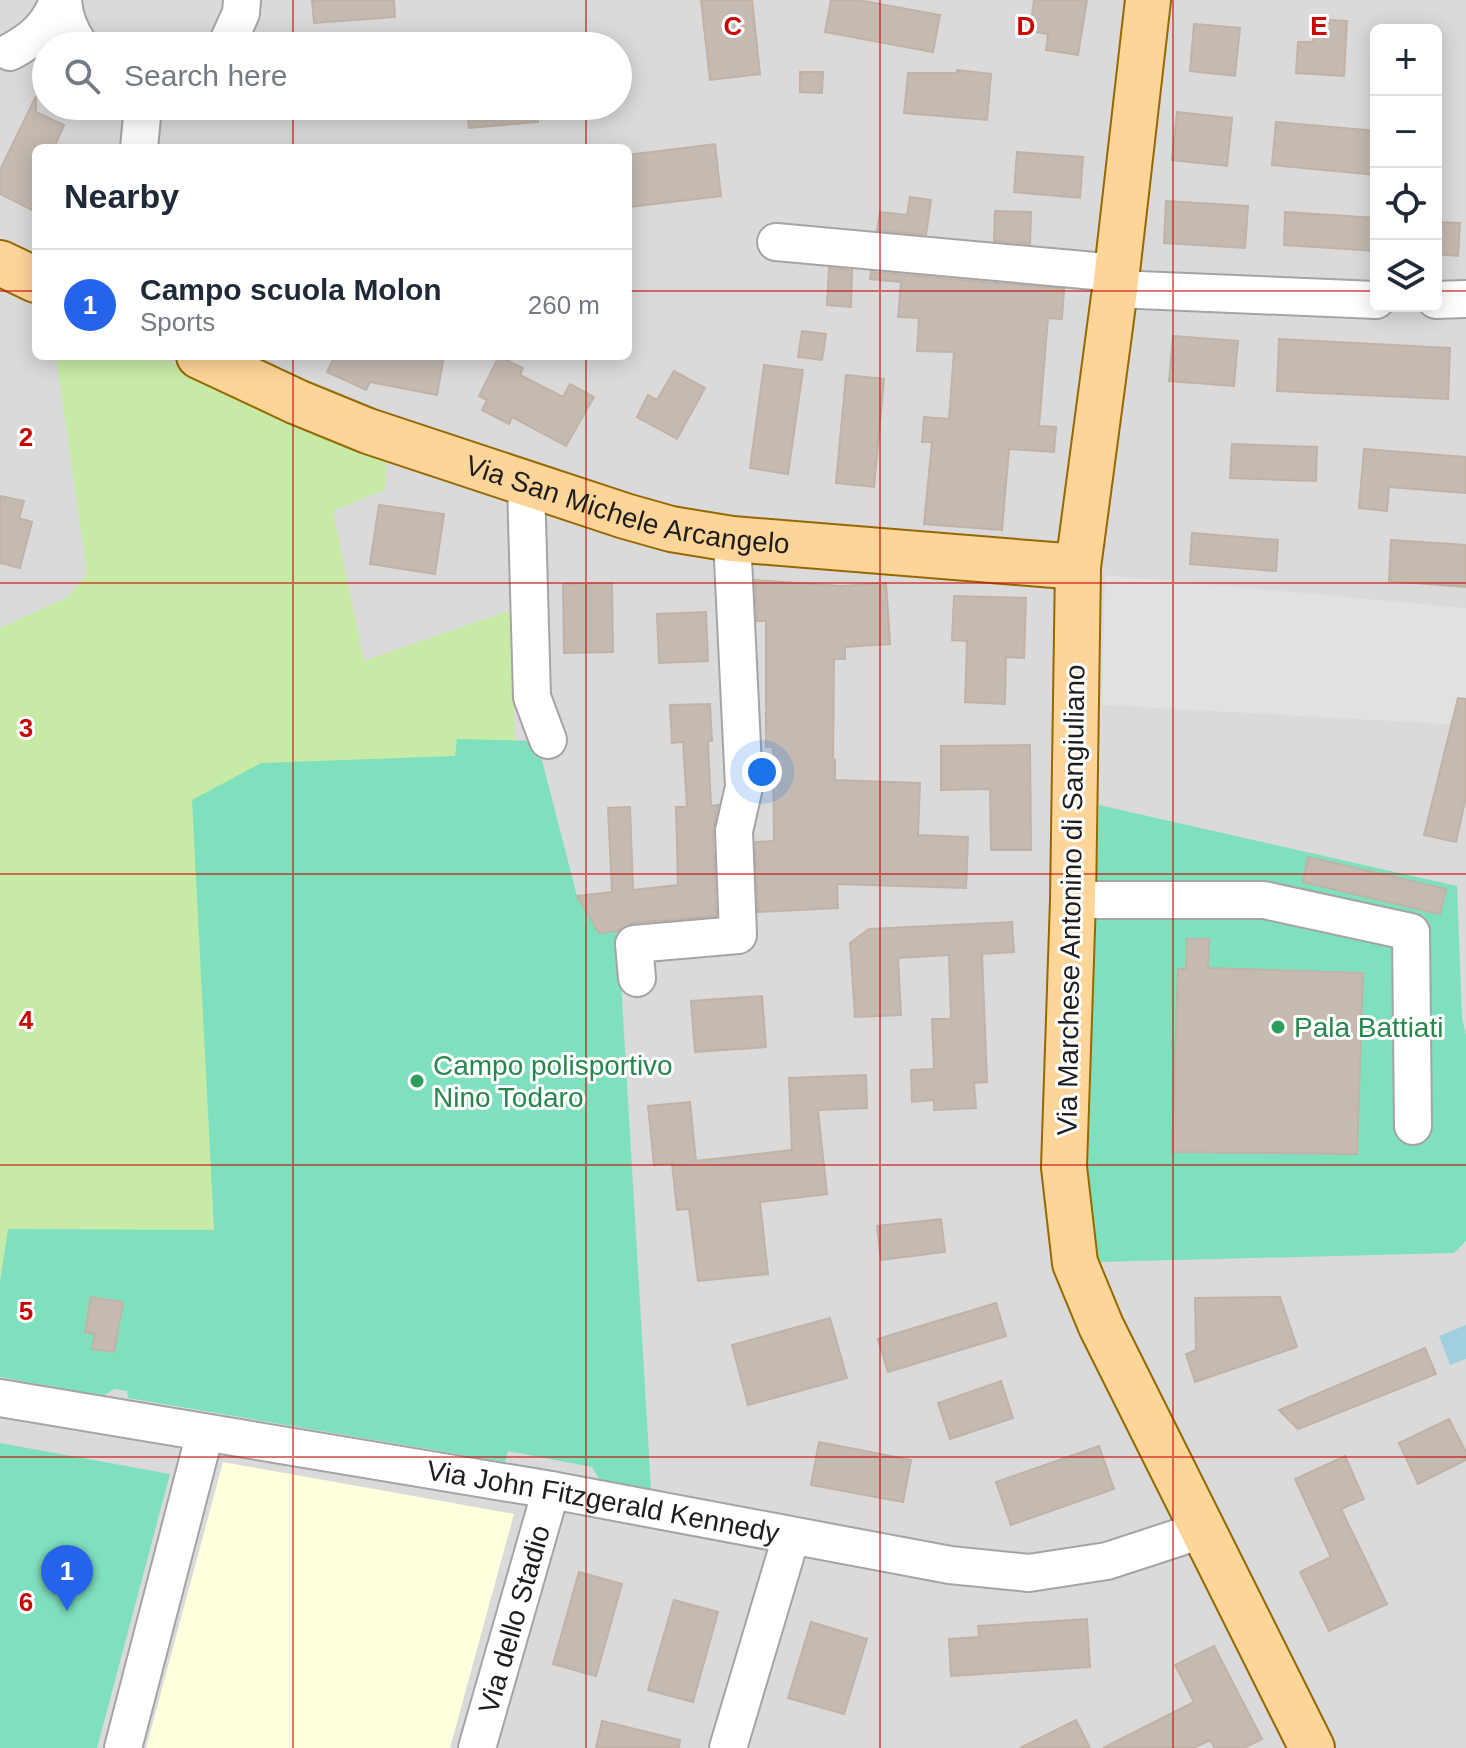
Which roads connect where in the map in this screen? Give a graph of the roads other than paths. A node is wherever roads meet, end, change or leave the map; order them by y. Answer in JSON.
{"nodes":[{"id":1,"x":60,"y":0,"type":"edge"},
{"id":2,"x":242,"y":0,"type":"edge"},
{"id":3,"x":1148,"y":0,"type":"edge"},
{"id":4,"x":42,"y":32,"type":"edge"},
{"id":5,"x":71,"y":32,"type":"edge"},
{"id":6,"x":232,"y":32,"type":"edge"},
{"id":7,"x":32,"y":40,"type":"edge"},
{"id":8,"x":5,"y":51,"type":"edge"},
{"id":9,"x":32,"y":58,"type":"edge"},
{"id":10,"x":142,"y":120,"type":"edge"},
{"id":11,"x":139,"y":144,"type":"edge"},
{"id":12,"x":776,"y":242,"type":"dead end"},
{"id":13,"x":0,"y":263,"type":"edge"},
{"id":14,"x":32,"y":278,"type":"edge"},
{"id":15,"x":1116,"y":281,"type":"junction"},
{"id":16,"x":1466,"y":299,"type":"edge"},
{"id":17,"x":1370,"y":300,"type":"edge"},
{"id":18,"x":1442,"y":300,"type":"edge"},
{"id":19,"x":208,"y":360,"type":"edge"},
{"id":20,"x":526,"y":484,"type":"junction"},
{"id":21,"x":732,"y":539,"type":"junction"},
{"id":22,"x":1078,"y":567,"type":"junction"},
{"id":23,"x":548,"y":740,"type":"dead end"},
{"id":24,"x":1073,"y":900,"type":"junction"},
{"id":25,"x":637,"y":978,"type":"dead end"},
{"id":26,"x":1413,"y":1126,"type":"dead end"},
{"id":27,"x":0,"y":1398,"type":"edge"},
{"id":28,"x":205,"y":1433,"type":"junction"},
{"id":29,"x":551,"y":1490,"type":"junction"},
{"id":30,"x":1202,"y":1530,"type":"junction"},
{"id":31,"x":791,"y":1537,"type":"junction"},
{"id":32,"x":123,"y":1748,"type":"edge"},
{"id":33,"x":477,"y":1748,"type":"edge"},
{"id":34,"x":728,"y":1748,"type":"edge"},
{"id":35,"x":1312,"y":1748,"type":"edge"}],
"edges":[{"from":1,"to":4,"type":"street"},
{"from":1,"to":5,"type":"street"},
{"from":2,"to":6,"type":"street"},
{"from":3,"to":15,"type":"main road","name":"Via Marchese Antonino di Sangiuliano"},
{"from":7,"to":8,"type":"street"},
{"from":8,"to":9,"type":"street"},
{"from":10,"to":11,"type":"street"},
{"from":12,"to":15,"type":"street"},
{"from":13,"to":14,"type":"main road"},
{"from":15,"to":17,"type":"street"},
{"from":15,"to":22,"type":"main road","name":"Via Marchese Antonino di Sangiuliano"},
{"from":16,"to":18,"type":"street"},
{"from":19,"to":20,"type":"main road","name":"Via San Michele Arcangelo"},
{"from":20,"to":21,"type":"main road","name":"Via San Michele Arcangelo"},
{"from":20,"to":23,"type":"street"},
{"from":21,"to":22,"type":"main road","name":"Via San Michele Arcangelo"},
{"from":21,"to":25,"type":"street"},
{"from":22,"to":24,"type":"main road","name":"Via Marchese Antonino di Sangiuliano"},
{"from":24,"to":26,"type":"street"},
{"from":24,"to":30,"type":"main road","name":"Via Marchese Antonino di Sangiuliano"},
{"from":27,"to":28,"type":"street","name":"Via John Fitzgerald Kennedy"},
{"from":28,"to":29,"type":"street","name":"Via John Fitzgerald Kennedy"},
{"from":28,"to":32,"type":"street"},
{"from":29,"to":31,"type":"street","name":"Via John Fitzgerald Kennedy"},
{"from":29,"to":33,"type":"street","name":"Via dello Stadio"},
{"from":30,"to":31,"type":"street","name":"Via John Fitzgerald Kennedy"},
{"from":30,"to":35,"type":"main road","name":"Via Marchese Antonino di Sangiuliano"},
{"from":31,"to":34,"type":"street"}]}
